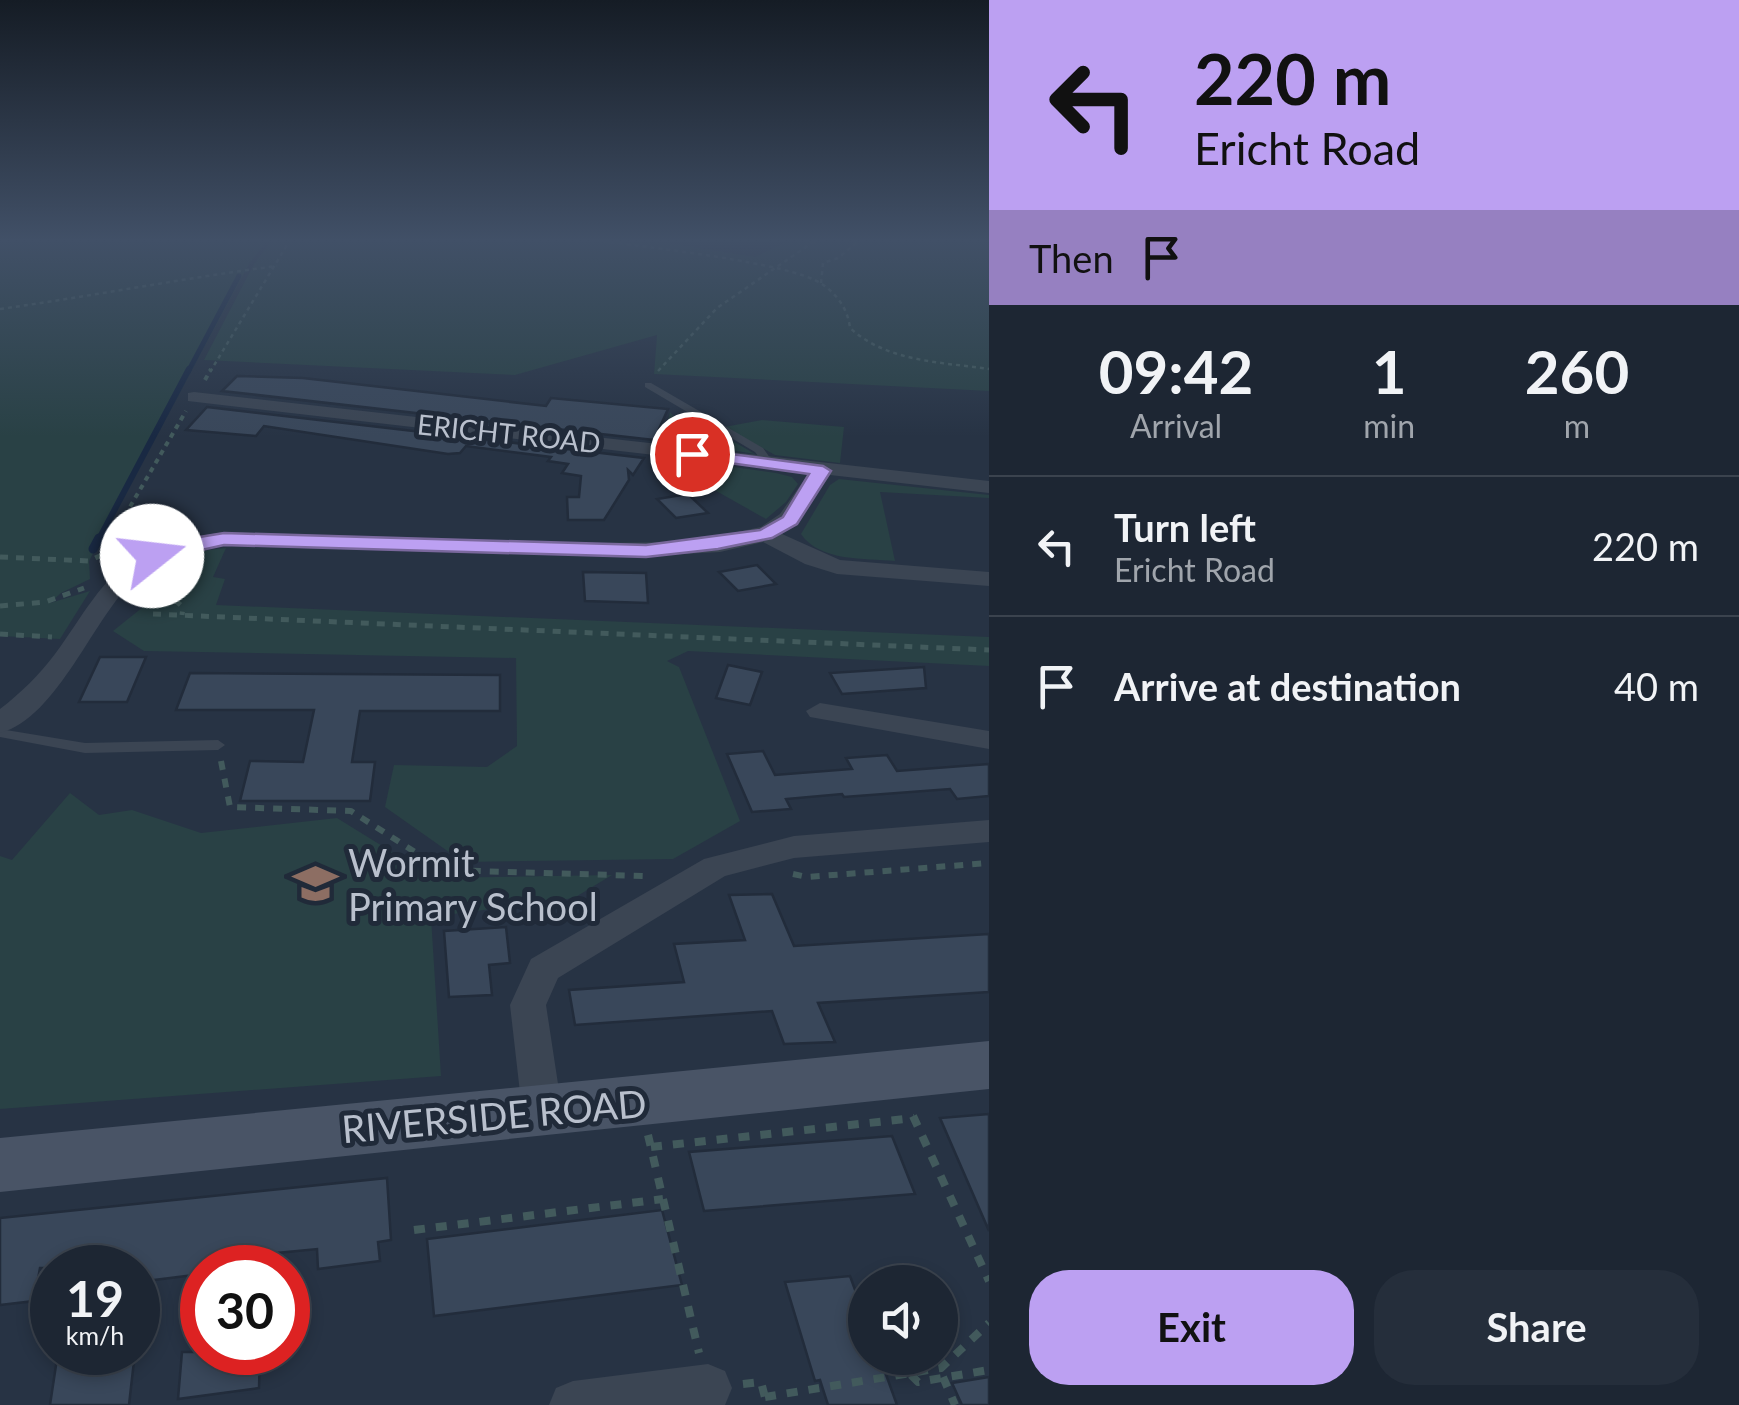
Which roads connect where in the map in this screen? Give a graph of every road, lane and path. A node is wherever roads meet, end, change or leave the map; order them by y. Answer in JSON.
{"nodes":[{"id":1,"x":26,"y":306,"type":"edge"},
{"id":2,"x":720,"y":306,"type":"edge"},
{"id":3,"x":844,"y":306,"type":"edge"},
{"id":4,"x":0,"y":309,"type":"edge"},
{"id":5,"x":989,"y":368,"type":"edge"},
{"id":6,"x":648,"y":385,"type":"joint"},
{"id":7,"x":194,"y":397,"type":"dead end"},
{"id":8,"x":768,"y":462,"type":"junction"},
{"id":9,"x":823,"y":471,"type":"junction"},
{"id":10,"x":989,"y":487,"type":"edge"},
{"id":11,"x":766,"y":534,"type":"junction"},
{"id":12,"x":102,"y":555,"type":"dead end"},
{"id":13,"x":0,"y":557,"type":"edge"},
{"id":14,"x":989,"y":579,"type":"edge"},
{"id":15,"x":94,"y":586,"type":"dead end"},
{"id":16,"x":135,"y":588,"type":"dead end"},
{"id":17,"x":0,"y":606,"type":"edge"},
{"id":18,"x":153,"y":614,"type":"dead end"},
{"id":19,"x":182,"y":616,"type":"junction"},
{"id":20,"x":0,"y":634,"type":"edge"},
{"id":21,"x":76,"y":638,"type":"junction"},
{"id":22,"x":989,"y":650,"type":"edge"},
{"id":23,"x":820,"y":711,"type":"dead end"},
{"id":24,"x":0,"y":724,"type":"edge"},
{"id":25,"x":0,"y":733,"type":"edge"},
{"id":26,"x":989,"y":740,"type":"edge"},
{"id":27,"x":218,"y":745,"type":"joint"},
{"id":28,"x":989,"y":831,"type":"edge"},
{"id":29,"x":737,"y":862,"type":"junction"},
{"id":30,"x":989,"y":863,"type":"edge"},
{"id":31,"x":698,"y":877,"type":"junction"},
{"id":32,"x":989,"y":1065,"type":"edge"},
{"id":33,"x":908,"y":1105,"type":"dead end"},
{"id":34,"x":542,"y":1110,"type":"junction"},
{"id":35,"x":914,"y":1118,"type":"junction"},
{"id":36,"x":645,"y":1124,"type":"junction"},
{"id":37,"x":0,"y":1165,"type":"edge"},
{"id":38,"x":663,"y":1200,"type":"junction"},
{"id":39,"x":414,"y":1230,"type":"dead end"},
{"id":40,"x":989,"y":1281,"type":"edge"},
{"id":41,"x":989,"y":1323,"type":"edge"},
{"id":42,"x":958,"y":1352,"type":"edge"},
{"id":43,"x":989,"y":1370,"type":"edge"},
{"id":44,"x":904,"y":1375,"type":"edge"},
{"id":45,"x":911,"y":1375,"type":"edge"},
{"id":46,"x":943,"y":1378,"type":"junction"},
{"id":47,"x":708,"y":1388,"type":"joint"},
{"id":48,"x":765,"y":1397,"type":"dead end"},
{"id":49,"x":573,"y":1405,"type":"edge"},
{"id":50,"x":955,"y":1405,"type":"edge"}],
"edges":[{"from":1,"to":4,"type":"path"},
{"from":2,"to":6,"type":"path"},
{"from":3,"to":5,"type":"path"},
{"from":6,"to":8,"type":"lane"},
{"from":7,"to":8,"type":"street","name":"ERICHT ROAD"},
{"from":8,"to":9,"type":"street","name":"ERICHT ROAD"},
{"from":9,"to":10,"type":"street","name":"ERICHT ROAD"},
{"from":9,"to":11,"type":"street"},
{"from":11,"to":14,"type":"street"},
{"from":11,"to":21,"type":"street"},
{"from":12,"to":13,"type":"path"},
{"from":15,"to":17,"type":"path"},
{"from":16,"to":19,"type":"path"},
{"from":18,"to":19,"type":"path"},
{"from":19,"to":22,"type":"path"},
{"from":20,"to":21,"type":"path"},
{"from":21,"to":24,"type":"street"},
{"from":23,"to":26,"type":"street"},
{"from":25,"to":27,"type":"lane"},
{"from":27,"to":31,"type":"path"},
{"from":28,"to":29,"type":"street"},
{"from":29,"to":30,"type":"path"},
{"from":29,"to":31,"type":"street"},
{"from":31,"to":34,"type":"street"},
{"from":32,"to":36,"type":"main road","name":"RIVERSIDE ROAD"},
{"from":33,"to":35,"type":"path"},
{"from":34,"to":36,"type":"main road","name":"RIVERSIDE ROAD"},
{"from":34,"to":37,"type":"main road","name":"RIVERSIDE ROAD"},
{"from":35,"to":36,"type":"path"},
{"from":35,"to":40,"type":"path"},
{"from":36,"to":38,"type":"path"},
{"from":38,"to":39,"type":"path"},
{"from":38,"to":47,"type":"path"},
{"from":41,"to":42,"type":"path"},
{"from":43,"to":46,"type":"path"},
{"from":44,"to":48,"type":"path"},
{"from":45,"to":46,"type":"path"},
{"from":46,"to":50,"type":"path"},
{"from":47,"to":49,"type":"street"}]}
